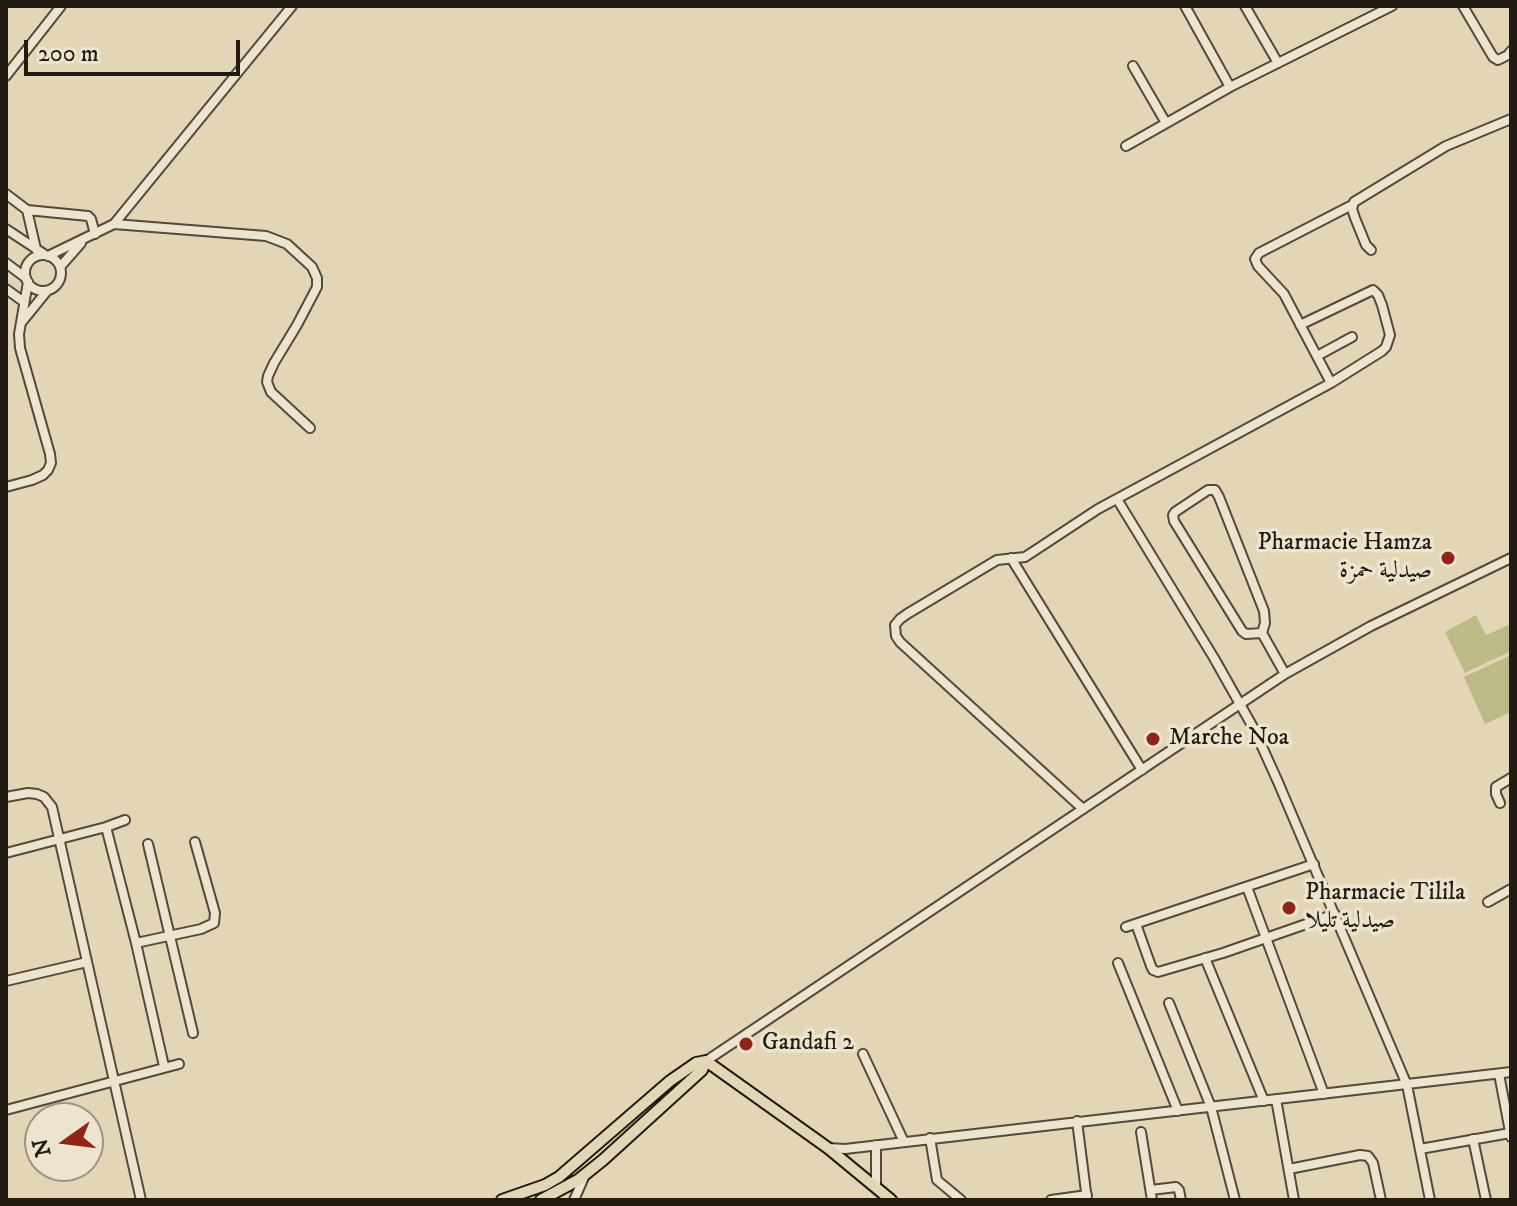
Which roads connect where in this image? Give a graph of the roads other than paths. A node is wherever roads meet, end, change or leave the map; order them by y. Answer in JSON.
{"nodes":[{"id":1,"x":61,"y":6,"type":"edge"},
{"id":2,"x":292,"y":6,"type":"edge"},
{"id":3,"x":1185,"y":6,"type":"edge"},
{"id":4,"x":1245,"y":6,"type":"edge"},
{"id":5,"x":1392,"y":6,"type":"edge"},
{"id":6,"x":1463,"y":6,"type":"edge"},
{"id":7,"x":1511,"y":51,"type":"edge"},
{"id":8,"x":1278,"y":63,"type":"junction"},
{"id":9,"x":1133,"y":66,"type":"dead end"},
{"id":10,"x":6,"y":76,"type":"edge"},
{"id":11,"x":1230,"y":87,"type":"junction"},
{"id":12,"x":1511,"y":119,"type":"edge"},
{"id":13,"x":1166,"y":123,"type":"junction"},
{"id":14,"x":1126,"y":146,"type":"dead end"},
{"id":15,"x":6,"y":194,"type":"edge"},
{"id":16,"x":1352,"y":205,"type":"junction"},
{"id":17,"x":27,"y":210,"type":"junction"},
{"id":18,"x":114,"y":224,"type":"junction"},
{"id":19,"x":6,"y":229,"type":"edge"},
{"id":20,"x":95,"y":234,"type":"junction"},
{"id":21,"x":84,"y":240,"type":"junction"},
{"id":22,"x":36,"y":249,"type":"junction"},
{"id":23,"x":1371,"y":250,"type":"dead end"},
{"id":24,"x":46,"y":255,"type":"junction"},
{"id":25,"x":6,"y":263,"type":"edge"},
{"id":26,"x":60,"y":267,"type":"junction"},
{"id":27,"x":27,"y":280,"type":"junction"},
{"id":28,"x":6,"y":289,"type":"edge"},
{"id":29,"x":47,"y":291,"type":"junction"},
{"id":30,"x":24,"y":302,"type":"junction"},
{"id":31,"x":21,"y":324,"type":"junction"},
{"id":32,"x":1300,"y":325,"type":"junction"},
{"id":33,"x":1352,"y":337,"type":"dead end"},
{"id":34,"x":1317,"y":356,"type":"junction"},
{"id":35,"x":1331,"y":383,"type":"junction"},
{"id":36,"x":310,"y":428,"type":"dead end"},
{"id":37,"x":6,"y":487,"type":"edge"},
{"id":38,"x":1117,"y":499,"type":"junction"},
{"id":39,"x":1011,"y":558,"type":"junction"},
{"id":40,"x":1511,"y":558,"type":"edge"},
{"id":41,"x":1262,"y":633,"type":"junction"},
{"id":42,"x":1285,"y":674,"type":"junction"},
{"id":43,"x":1240,"y":704,"type":"junction"},
{"id":44,"x":1142,"y":770,"type":"junction"},
{"id":45,"x":1511,"y":778,"type":"edge"},
{"id":46,"x":6,"y":797,"type":"edge"},
{"id":47,"x":1500,"y":803,"type":"dead end"},
{"id":48,"x":1083,"y":809,"type":"junction"},
{"id":49,"x":125,"y":820,"type":"dead end"},
{"id":50,"x":106,"y":827,"type":"junction"},
{"id":51,"x":60,"y":838,"type":"junction"},
{"id":52,"x":195,"y":842,"type":"dead end"},
{"id":53,"x":148,"y":844,"type":"dead end"},
{"id":54,"x":6,"y":853,"type":"edge"},
{"id":55,"x":1314,"y":864,"type":"junction"},
{"id":56,"x":1247,"y":887,"type":"junction"},
{"id":57,"x":1511,"y":889,"type":"edge"},
{"id":58,"x":1488,"y":902,"type":"dead end"},
{"id":59,"x":1335,"y":914,"type":"junction"},
{"id":60,"x":169,"y":935,"type":"junction"},
{"id":61,"x":1266,"y":937,"type":"junction"},
{"id":62,"x":136,"y":943,"type":"junction"},
{"id":63,"x":1205,"y":958,"type":"junction"},
{"id":64,"x":87,"y":962,"type":"junction"},
{"id":65,"x":1118,"y":963,"type":"dead end"},
{"id":66,"x":6,"y":981,"type":"edge"},
{"id":67,"x":1169,"y":1003,"type":"dead end"},
{"id":68,"x":193,"y":1033,"type":"dead end"},
{"id":69,"x":863,"y":1054,"type":"dead end"},
{"id":70,"x":706,"y":1061,"type":"junction"},
{"id":71,"x":179,"y":1064,"type":"dead end"},
{"id":72,"x":164,"y":1066,"type":"junction"},
{"id":73,"x":1511,"y":1072,"type":"edge"},
{"id":74,"x":1499,"y":1074,"type":"junction"},
{"id":75,"x":113,"y":1080,"type":"junction"},
{"id":76,"x":1407,"y":1085,"type":"junction"},
{"id":77,"x":1324,"y":1094,"type":"junction"},
{"id":78,"x":1276,"y":1099,"type":"junction"},
{"id":79,"x":1264,"y":1101,"type":"junction"},
{"id":80,"x":1211,"y":1107,"type":"junction"},
{"id":81,"x":6,"y":1110,"type":"edge"},
{"id":82,"x":1178,"y":1111,"type":"junction"},
{"id":83,"x":1077,"y":1121,"type":"junction"},
{"id":84,"x":1141,"y":1132,"type":"dead end"},
{"id":85,"x":1510,"y":1135,"type":"edge"},
{"id":86,"x":930,"y":1138,"type":"junction"},
{"id":87,"x":1473,"y":1139,"type":"junction"},
{"id":88,"x":904,"y":1142,"type":"junction"},
{"id":89,"x":876,"y":1145,"type":"junction"},
{"id":90,"x":828,"y":1148,"type":"junction"},
{"id":91,"x":1420,"y":1149,"type":"junction"},
{"id":92,"x":1289,"y":1169,"type":"junction"},
{"id":93,"x":585,"y":1175,"type":"junction"},
{"id":94,"x":876,"y":1187,"type":"junction"},
{"id":95,"x":1151,"y":1195,"type":"edge"},
{"id":96,"x":1087,"y":1198,"type":"edge"},
{"id":97,"x":141,"y":1200,"type":"edge"},
{"id":98,"x":502,"y":1200,"type":"edge"},
{"id":99,"x":541,"y":1200,"type":"edge"},
{"id":100,"x":574,"y":1200,"type":"edge"},
{"id":101,"x":891,"y":1200,"type":"edge"},
{"id":102,"x":961,"y":1200,"type":"edge"},
{"id":103,"x":1051,"y":1200,"type":"edge"},
{"id":104,"x":1181,"y":1200,"type":"edge"},
{"id":105,"x":1235,"y":1200,"type":"edge"},
{"id":106,"x":1294,"y":1200,"type":"edge"},
{"id":107,"x":1381,"y":1200,"type":"edge"},
{"id":108,"x":1430,"y":1200,"type":"edge"},
{"id":109,"x":1486,"y":1200,"type":"edge"}],
"edges":[{"from":1,"to":10,"type":"street"},
{"from":2,"to":18,"type":"street"},
{"from":3,"to":11,"type":"street"},
{"from":4,"to":8,"type":"street"},
{"from":5,"to":8,"type":"street"},
{"from":6,"to":7,"type":"street"},
{"from":8,"to":11,"type":"street"},
{"from":9,"to":13,"type":"street"},
{"from":11,"to":13,"type":"street"},
{"from":12,"to":16,"type":"street"},
{"from":13,"to":14,"type":"street"},
{"from":15,"to":17,"type":"street"},
{"from":16,"to":23,"type":"street"},
{"from":16,"to":32,"type":"street"},
{"from":17,"to":20,"type":"street"},
{"from":17,"to":22,"type":"street"},
{"from":18,"to":20,"type":"street"},
{"from":18,"to":36,"type":"street"},
{"from":19,"to":22,"type":"street"},
{"from":20,"to":21,"type":"street"},
{"from":21,"to":24,"type":"street"},
{"from":21,"to":26,"type":"street"},
{"from":22,"to":24,"type":"street"},
{"from":24,"to":26,"type":"street"},
{"from":24,"to":27,"type":"street"},
{"from":25,"to":27,"type":"street"},
{"from":26,"to":29,"type":"street"},
{"from":27,"to":29,"type":"street"},
{"from":27,"to":30,"type":"street"},
{"from":28,"to":30,"type":"street"},
{"from":29,"to":31,"type":"street"},
{"from":30,"to":31,"type":"street"},
{"from":31,"to":37,"type":"street"},
{"from":32,"to":34,"type":"street"},
{"from":32,"to":35,"type":"street"},
{"from":33,"to":34,"type":"street"},
{"from":34,"to":35,"type":"street"},
{"from":35,"to":38,"type":"street"},
{"from":38,"to":39,"type":"street"},
{"from":38,"to":43,"type":"street"},
{"from":39,"to":44,"type":"street"},
{"from":39,"to":48,"type":"street"},
{"from":40,"to":42,"type":"street"},
{"from":41,"to":41,"type":"street"},
{"from":41,"to":42,"type":"street"},
{"from":42,"to":43,"type":"street"},
{"from":43,"to":44,"type":"street"},
{"from":43,"to":55,"type":"street"},
{"from":44,"to":48,"type":"street"},
{"from":45,"to":47,"type":"street"},
{"from":46,"to":51,"type":"street"},
{"from":48,"to":70,"type":"street"},
{"from":49,"to":50,"type":"street"},
{"from":50,"to":51,"type":"street"},
{"from":50,"to":62,"type":"street"},
{"from":51,"to":54,"type":"street"},
{"from":51,"to":64,"type":"street"},
{"from":52,"to":60,"type":"street"},
{"from":53,"to":60,"type":"street"},
{"from":55,"to":56,"type":"street"},
{"from":55,"to":59,"type":"street"},
{"from":56,"to":61,"type":"street"},
{"from":56,"to":63,"type":"street"},
{"from":57,"to":58,"type":"street"},
{"from":59,"to":61,"type":"street"},
{"from":59,"to":76,"type":"street"},
{"from":60,"to":62,"type":"street"},
{"from":60,"to":68,"type":"street"},
{"from":61,"to":63,"type":"street"},
{"from":61,"to":77,"type":"street"},
{"from":62,"to":72,"type":"street"},
{"from":63,"to":79,"type":"street"},
{"from":64,"to":66,"type":"street"},
{"from":64,"to":75,"type":"street"},
{"from":65,"to":82,"type":"street"},
{"from":67,"to":80,"type":"street"},
{"from":69,"to":88,"type":"street"},
{"from":70,"to":90,"type":"main road"},
{"from":70,"to":93,"type":"main road"},
{"from":70,"to":98,"type":"main road"},
{"from":71,"to":72,"type":"street"},
{"from":72,"to":75,"type":"street"},
{"from":73,"to":74,"type":"street"},
{"from":74,"to":76,"type":"street"},
{"from":74,"to":85,"type":"street"},
{"from":75,"to":81,"type":"street"},
{"from":75,"to":97,"type":"street"},
{"from":76,"to":77,"type":"street"},
{"from":76,"to":91,"type":"street"},
{"from":77,"to":78,"type":"street"},
{"from":78,"to":79,"type":"street"},
{"from":78,"to":92,"type":"street"},
{"from":79,"to":80,"type":"street"},
{"from":80,"to":82,"type":"street"},
{"from":80,"to":105,"type":"street"},
{"from":82,"to":83,"type":"street"},
{"from":83,"to":86,"type":"street"},
{"from":83,"to":96,"type":"street"},
{"from":84,"to":95,"type":"street"},
{"from":85,"to":87,"type":"street"},
{"from":86,"to":88,"type":"street"},
{"from":86,"to":102,"type":"street"},
{"from":87,"to":91,"type":"street"},
{"from":87,"to":109,"type":"street"},
{"from":88,"to":89,"type":"street"},
{"from":89,"to":90,"type":"street"},
{"from":89,"to":94,"type":"street"},
{"from":90,"to":94,"type":"main road"},
{"from":91,"to":108,"type":"street"},
{"from":92,"to":106,"type":"street"},
{"from":92,"to":107,"type":"street"},
{"from":93,"to":99,"type":"main road"},
{"from":93,"to":100,"type":"street"},
{"from":94,"to":101,"type":"main road"},
{"from":95,"to":104,"type":"street"},
{"from":96,"to":103,"type":"street"}]}
